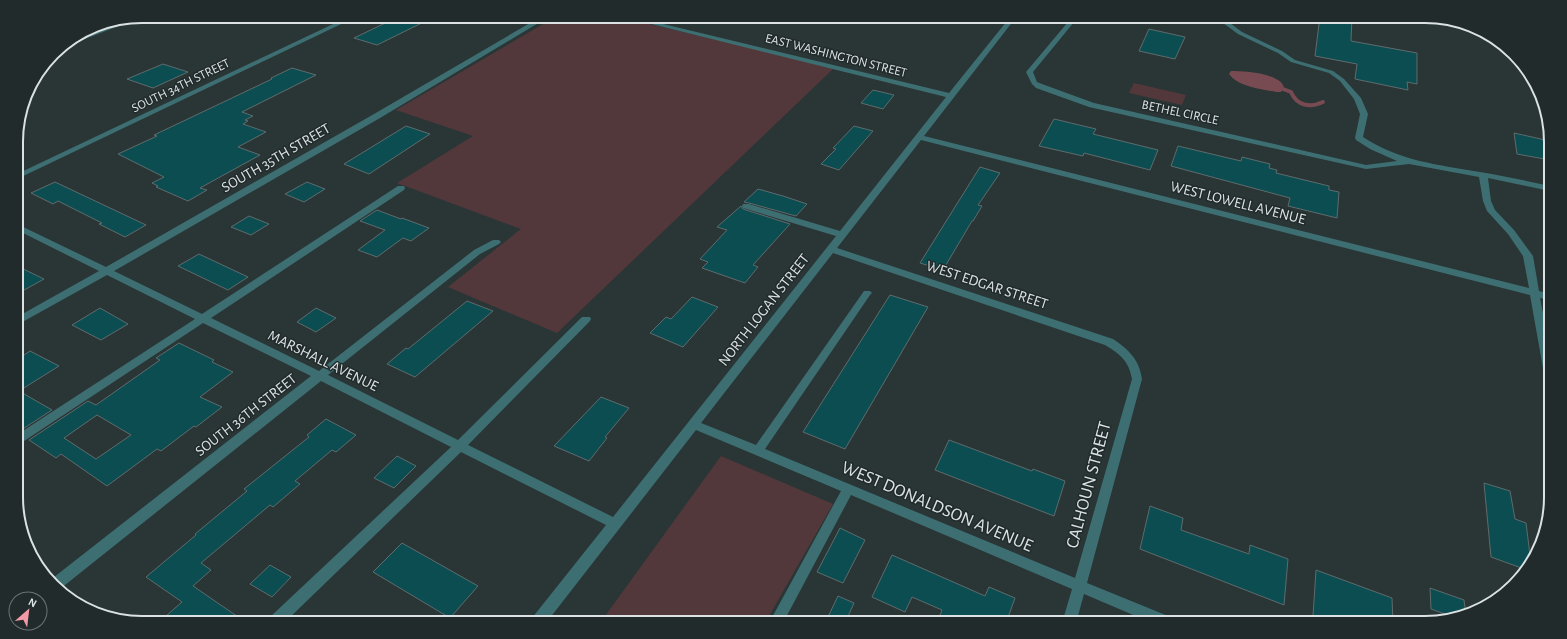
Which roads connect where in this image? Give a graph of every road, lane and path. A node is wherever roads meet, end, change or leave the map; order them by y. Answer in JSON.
{"nodes":[{"id":1,"x":340,"y":23,"type":"edge"},
{"id":2,"x":535,"y":23,"type":"edge"},
{"id":3,"x":651,"y":23,"type":"edge"},
{"id":4,"x":1009,"y":23,"type":"edge"},
{"id":5,"x":1070,"y":23,"type":"edge"},
{"id":6,"x":1227,"y":23,"type":"edge"},
{"id":7,"x":112,"y":27,"type":"edge"},
{"id":8,"x":84,"y":38,"type":"edge"},
{"id":9,"x":952,"y":96,"type":"junction"},
{"id":10,"x":919,"y":137,"type":"junction"},
{"id":11,"x":1407,"y":162,"type":"junction"},
{"id":12,"x":23,"y":174,"type":"edge"},
{"id":13,"x":1483,"y":175,"type":"junction"},
{"id":14,"x":1544,"y":187,"type":"edge"},
{"id":15,"x":401,"y":188,"type":"dead end"},
{"id":16,"x":746,"y":206,"type":"dead end"},
{"id":17,"x":23,"y":230,"type":"edge"},
{"id":18,"x":842,"y":235,"type":"junction"},
{"id":19,"x":496,"y":242,"type":"dead end"},
{"id":20,"x":831,"y":249,"type":"junction"},
{"id":21,"x":106,"y":271,"type":"junction"},
{"id":22,"x":867,"y":293,"type":"dead end"},
{"id":23,"x":1534,"y":293,"type":"junction"},
{"id":24,"x":1544,"y":296,"type":"edge"},
{"id":25,"x":202,"y":318,"type":"junction"},
{"id":26,"x":23,"y":319,"type":"edge"},
{"id":27,"x":586,"y":319,"type":"dead end"},
{"id":28,"x":1544,"y":347,"type":"edge"},
{"id":29,"x":1129,"y":357,"type":"joint"},
{"id":30,"x":320,"y":376,"type":"junction"},
{"id":31,"x":693,"y":424,"type":"junction"},
{"id":32,"x":23,"y":437,"type":"edge"},
{"id":33,"x":460,"y":446,"type":"junction"},
{"id":34,"x":758,"y":451,"type":"junction"},
{"id":35,"x":848,"y":489,"type":"junction"},
{"id":36,"x":614,"y":524,"type":"junction"},
{"id":37,"x":58,"y":582,"type":"edge"},
{"id":38,"x":1080,"y":586,"type":"junction"},
{"id":39,"x":281,"y":616,"type":"edge"},
{"id":40,"x":542,"y":616,"type":"edge"},
{"id":41,"x":780,"y":616,"type":"edge"},
{"id":42,"x":1071,"y":616,"type":"edge"},
{"id":43,"x":1151,"y":616,"type":"edge"}],
"edges":[{"from":1,"to":12,"type":"street","name":"SOUTH 34TH STREET"},
{"from":2,"to":21,"type":"street","name":"SOUTH 35TH STREET"},
{"from":3,"to":9,"type":"street","name":"EAST WASHINGTON STREET"},
{"from":4,"to":9,"type":"street","name":"NORTH LOGAN STREET"},
{"from":5,"to":11,"type":"street","name":"BETHEL CIRCLE"},
{"from":6,"to":11,"type":"street","name":"BETHEL CIRCLE"},
{"from":7,"to":8,"type":"street"},
{"from":9,"to":10,"type":"street","name":"NORTH LOGAN STREET"},
{"from":10,"to":18,"type":"street","name":"NORTH LOGAN STREET"},
{"from":10,"to":23,"type":"street","name":"WEST LOWELL AVENUE"},
{"from":11,"to":13,"type":"street","name":"BETHEL CIRCLE"},
{"from":13,"to":14,"type":"street","name":"BETHEL CIRCLE"},
{"from":13,"to":23,"type":"street"},
{"from":15,"to":25,"type":"street"},
{"from":16,"to":18,"type":"street"},
{"from":17,"to":21,"type":"street","name":"MARSHALL AVENUE"},
{"from":18,"to":20,"type":"street","name":"NORTH LOGAN STREET"},
{"from":19,"to":30,"type":"street","name":"SOUTH 36TH STREET"},
{"from":20,"to":29,"type":"street","name":"WEST EDGAR STREET"},
{"from":20,"to":31,"type":"street","name":"NORTH LOGAN STREET"},
{"from":21,"to":25,"type":"street","name":"MARSHALL AVENUE"},
{"from":21,"to":26,"type":"street","name":"SOUTH 35TH STREET"},
{"from":22,"to":34,"type":"street"},
{"from":23,"to":24,"type":"street","name":"WEST LOWELL AVENUE"},
{"from":23,"to":28,"type":"street"},
{"from":25,"to":30,"type":"street","name":"MARSHALL AVENUE"},
{"from":25,"to":32,"type":"street"},
{"from":27,"to":33,"type":"street"},
{"from":29,"to":38,"type":"street","name":"CALHOUN STREET"},
{"from":30,"to":33,"type":"street","name":"MARSHALL AVENUE"},
{"from":30,"to":37,"type":"street","name":"SOUTH 36TH STREET"},
{"from":31,"to":34,"type":"street","name":"WEST DONALDSON AVENUE"},
{"from":31,"to":36,"type":"street","name":"NORTH LOGAN STREET"},
{"from":33,"to":36,"type":"street","name":"MARSHALL AVENUE"},
{"from":33,"to":39,"type":"street"},
{"from":34,"to":35,"type":"street","name":"WEST DONALDSON AVENUE"},
{"from":35,"to":38,"type":"street","name":"WEST DONALDSON AVENUE"},
{"from":35,"to":41,"type":"street"},
{"from":36,"to":40,"type":"street","name":"NORTH LOGAN STREET"},
{"from":38,"to":42,"type":"street","name":"CALHOUN STREET"},
{"from":38,"to":43,"type":"street","name":"WEST DONALDSON AVENUE"}]}
